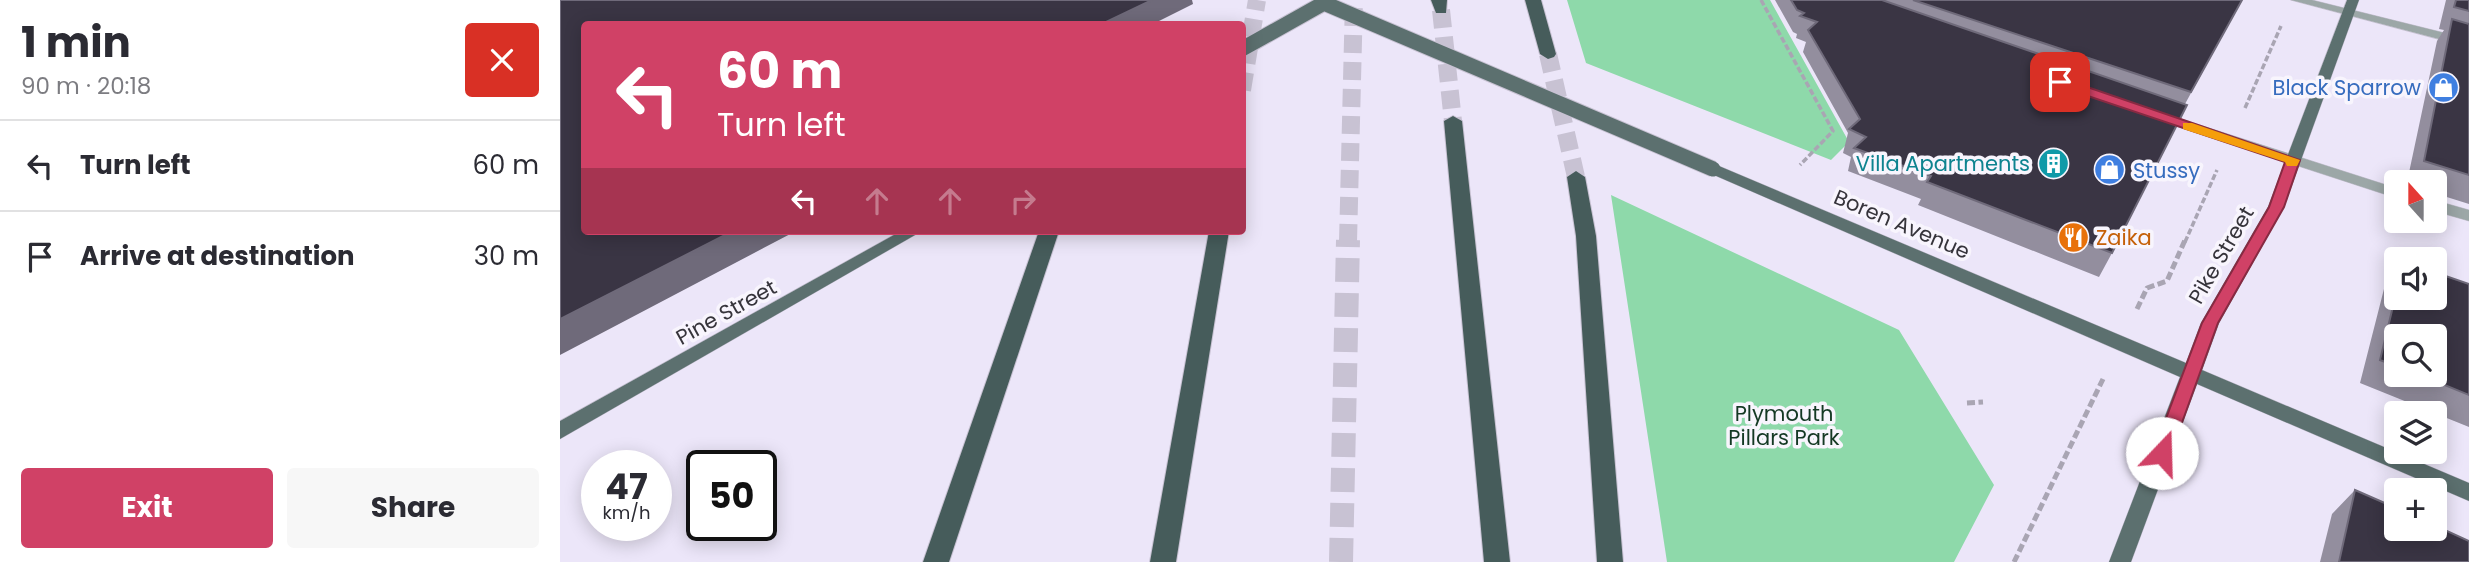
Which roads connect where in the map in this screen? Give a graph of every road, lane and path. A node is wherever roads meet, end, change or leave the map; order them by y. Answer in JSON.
{"nodes":[{"id":1,"x":1533,"y":0,"type":"edge"},
{"id":2,"x":1761,"y":0,"type":"edge"},
{"id":3,"x":2297,"y":0,"type":"edge"},
{"id":4,"x":1323,"y":1,"type":"edge"},
{"id":5,"x":2351,"y":6,"type":"edge"},
{"id":6,"x":2469,"y":43,"type":"edge"},
{"id":7,"x":1246,"y":46,"type":"edge"},
{"id":8,"x":1548,"y":54,"type":"tunnel mouth"},
{"id":9,"x":2139,"y":109,"type":"edge"},
{"id":10,"x":1453,"y":121,"type":"tunnel mouth"},
{"id":11,"x":2293,"y":160,"type":"junction"},
{"id":12,"x":1800,"y":165,"type":"dead end"},
{"id":13,"x":1576,"y":177,"type":"tunnel mouth"},
{"id":14,"x":2384,"y":189,"type":"edge"},
{"id":15,"x":2447,"y":209,"type":"edge"},
{"id":16,"x":2469,"y":216,"type":"edge"},
{"id":17,"x":907,"y":235,"type":"edge"},
{"id":18,"x":1048,"y":235,"type":"edge"},
{"id":19,"x":1218,"y":235,"type":"edge"},
{"id":20,"x":2193,"y":374,"type":"junction"},
{"id":21,"x":2095,"y":397,"type":"dead end"},
{"id":22,"x":1983,"y":402,"type":"dead end"},
{"id":23,"x":1967,"y":403,"type":"dead end"},
{"id":24,"x":560,"y":431,"type":"edge"},
{"id":25,"x":2469,"y":492,"type":"edge"},
{"id":26,"x":936,"y":562,"type":"edge"},
{"id":27,"x":1163,"y":562,"type":"edge"},
{"id":28,"x":1497,"y":562,"type":"edge"},
{"id":29,"x":1610,"y":562,"type":"edge"},
{"id":30,"x":2014,"y":562,"type":"edge"},
{"id":31,"x":2120,"y":562,"type":"edge"}],
"edges":[{"from":1,"to":8,"type":"highway"},
{"from":2,"to":12,"type":"path"},
{"from":3,"to":5,"type":"street"},
{"from":4,"to":7,"type":"main road","bridge":true},
{"from":4,"to":20,"type":"main road","name":"Boren Avenue","bridge":true},
{"from":5,"to":6,"type":"street"},
{"from":5,"to":11,"type":"main road","name":"Pike Street"},
{"from":9,"to":11,"type":"street"},
{"from":10,"to":28,"type":"highway"},
{"from":11,"to":14,"type":"street"},
{"from":11,"to":20,"type":"main road","name":"Pike Street"},
{"from":13,"to":29,"type":"highway"},
{"from":15,"to":16,"type":"street"},
{"from":17,"to":24,"type":"main road","name":"Pine Street"},
{"from":18,"to":26,"type":"highway"},
{"from":19,"to":27,"type":"highway"},
{"from":20,"to":25,"type":"main road","name":"Boren Avenue"},
{"from":20,"to":31,"type":"main road","name":"Pike Street"},
{"from":21,"to":30,"type":"path"},
{"from":22,"to":23,"type":"path"}]}
